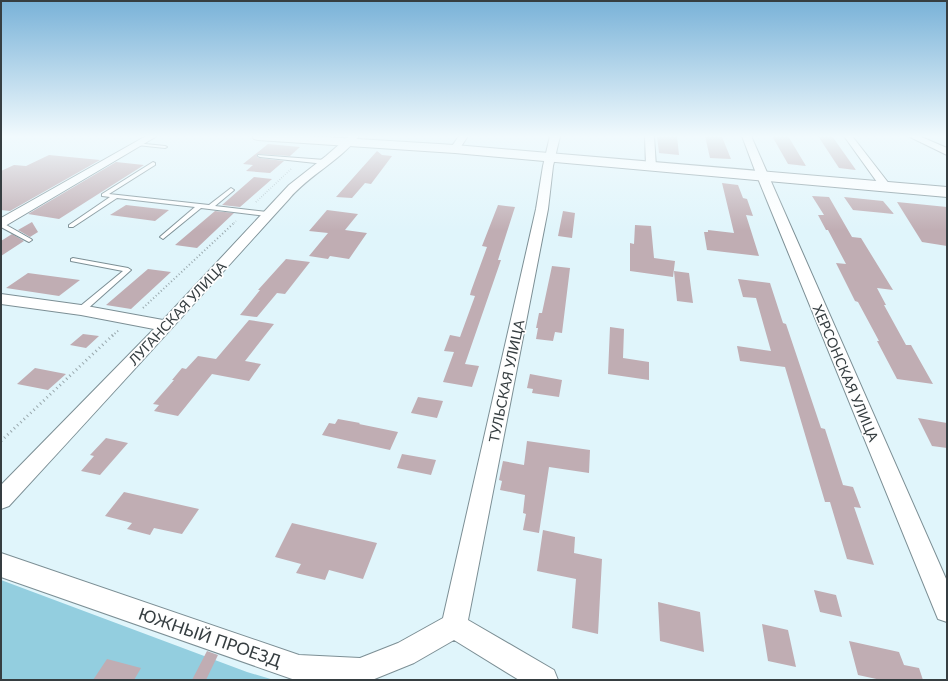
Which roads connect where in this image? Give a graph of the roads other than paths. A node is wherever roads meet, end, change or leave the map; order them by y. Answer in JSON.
{"nodes":[{"id":1,"x":97,"y":168,"type":"edge"},
{"id":2,"x":148,"y":168,"type":"edge"},
{"id":3,"x":318,"y":168,"type":"edge"},
{"id":4,"x":548,"y":168,"type":"edge"},
{"id":5,"x":662,"y":168,"type":"edge"},
{"id":6,"x":759,"y":168,"type":"edge"},
{"id":7,"x":872,"y":168,"type":"edge"},
{"id":8,"x":762,"y":176,"type":"junction"},
{"id":9,"x":886,"y":187,"type":"junction"},
{"id":10,"x":231,"y":190,"type":"dead end"},
{"id":11,"x":947,"y":192,"type":"edge"},
{"id":12,"x":116,"y":196,"type":"junction"},
{"id":13,"x":200,"y":206,"type":"junction"},
{"id":14,"x":210,"y":208,"type":"junction"},
{"id":15,"x":267,"y":214,"type":"junction"},
{"id":16,"x":1,"y":224,"type":"edge"},
{"id":17,"x":71,"y":226,"type":"dead end"},
{"id":18,"x":163,"y":237,"type":"dead end"},
{"id":19,"x":29,"y":240,"type":"dead end"},
{"id":20,"x":73,"y":260,"type":"dead end"},
{"id":21,"x":1,"y":299,"type":"edge"},
{"id":22,"x":81,"y":310,"type":"junction"},
{"id":23,"x":166,"y":326,"type":"junction"},
{"id":24,"x":3,"y":497,"type":"edge"},
{"id":25,"x":1,"y":565,"type":"edge"},
{"id":26,"x":947,"y":610,"type":"edge"},
{"id":27,"x":454,"y":626,"type":"junction"},
{"id":28,"x":544,"y":680,"type":"edge"}],
"edges":[{"from":1,"to":16,"type":"street"},
{"from":2,"to":12,"type":"lane"},
{"from":3,"to":15,"type":"street","name":"ЛУГАНСКАЯ УЛИЦА"},
{"from":4,"to":27,"type":"street","name":"ТУЛЬСКАЯ УЛИЦА"},
{"from":5,"to":8,"type":"main road"},
{"from":6,"to":8,"type":"street","name":"ХЕРСОНСКАЯ УЛИЦА"},
{"from":7,"to":9,"type":"street"},
{"from":8,"to":9,"type":"main road"},
{"from":8,"to":26,"type":"street","name":"ХЕРСОНСКАЯ УЛИЦА"},
{"from":9,"to":11,"type":"main road"},
{"from":10,"to":14,"type":"lane"},
{"from":12,"to":13,"type":"lane"},
{"from":12,"to":17,"type":"lane"},
{"from":13,"to":14,"type":"lane"},
{"from":13,"to":18,"type":"lane"},
{"from":14,"to":15,"type":"lane"},
{"from":15,"to":23,"type":"street","name":"ЛУГАНСКАЯ УЛИЦА"},
{"from":16,"to":19,"type":"lane"},
{"from":20,"to":22,"type":"lane"},
{"from":21,"to":22,"type":"street"},
{"from":22,"to":23,"type":"street"},
{"from":23,"to":24,"type":"street","name":"ЛУГАНСКАЯ УЛИЦА"},
{"from":25,"to":27,"type":"street","name":"ЮЖНЫЙ ПРОЕЗД"},
{"from":27,"to":28,"type":"street"}]}
